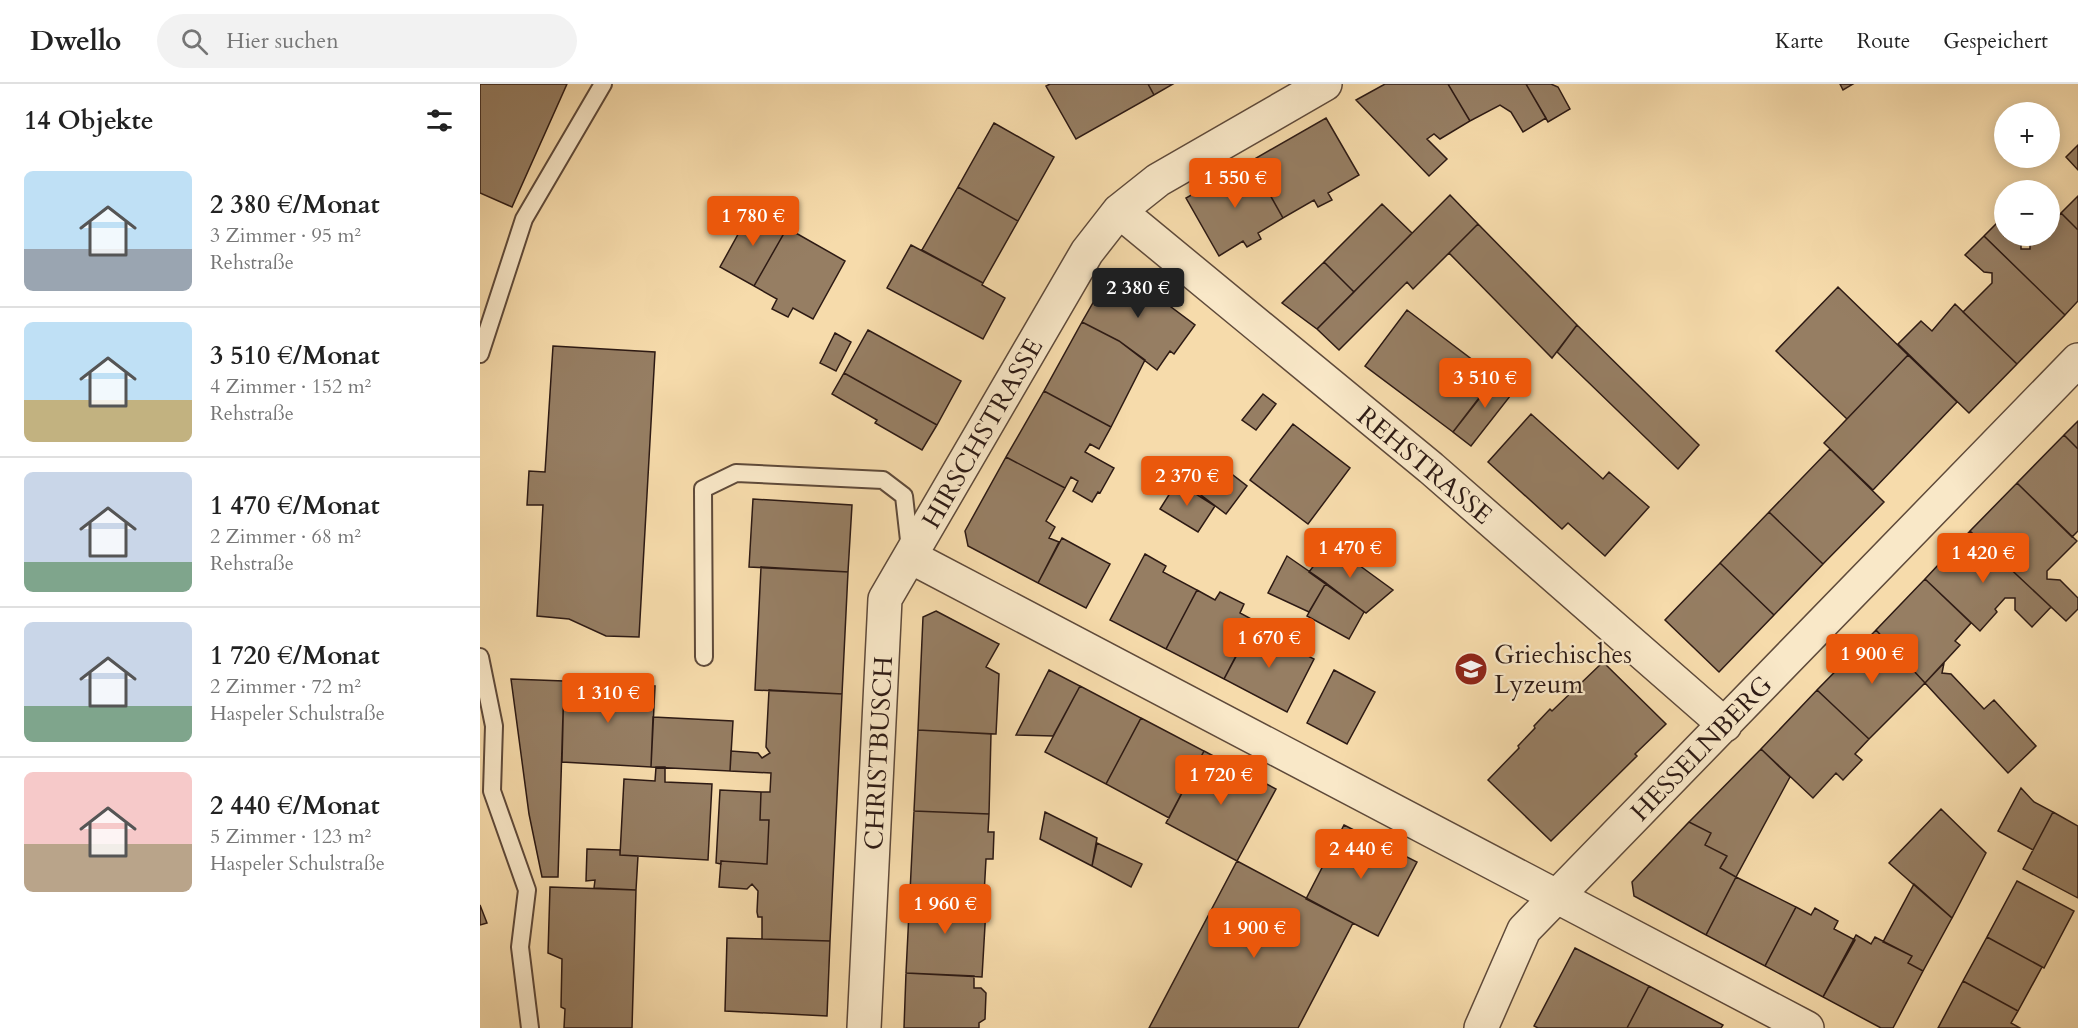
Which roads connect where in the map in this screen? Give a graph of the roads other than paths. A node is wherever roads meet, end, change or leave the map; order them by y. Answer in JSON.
{"nodes":[{"id":1,"x":603,"y":84,"type":"edge"},
{"id":2,"x":1325,"y":84,"type":"edge"},
{"id":3,"x":1119,"y":212,"type":"junction"},
{"id":4,"x":480,"y":354,"type":"edge"},
{"id":5,"x":2078,"y":360,"type":"edge"},
{"id":6,"x":910,"y":557,"type":"junction"},
{"id":7,"x":480,"y":657,"type":"edge"},
{"id":8,"x":704,"y":657,"type":"dead end"},
{"id":9,"x":1725,"y":725,"type":"junction"},
{"id":10,"x":1556,"y":896,"type":"junction"},
{"id":11,"x":530,"y":1028,"type":"edge"},
{"id":12,"x":864,"y":1028,"type":"edge"},
{"id":13,"x":1481,"y":1028,"type":"edge"},
{"id":14,"x":1807,"y":1028,"type":"edge"}],
"edges":[{"from":1,"to":4,"type":"lane"},
{"from":2,"to":3,"type":"street","name":"HIRSCHSTRASSE"},
{"from":3,"to":6,"type":"street","name":"HIRSCHSTRASSE"},
{"from":3,"to":9,"type":"street","name":"REHSTRASSE"},
{"from":5,"to":9,"type":"street","name":"HESSELNBERG"},
{"from":6,"to":8,"type":"lane"},
{"from":6,"to":10,"type":"street"},
{"from":6,"to":12,"type":"street","name":"CHRISTBUSCH"},
{"from":7,"to":11,"type":"lane"},
{"from":9,"to":10,"type":"street","name":"HESSELNBERG"},
{"from":10,"to":13,"type":"street","name":"HESSELNBERG"},
{"from":10,"to":14,"type":"street"}]}
